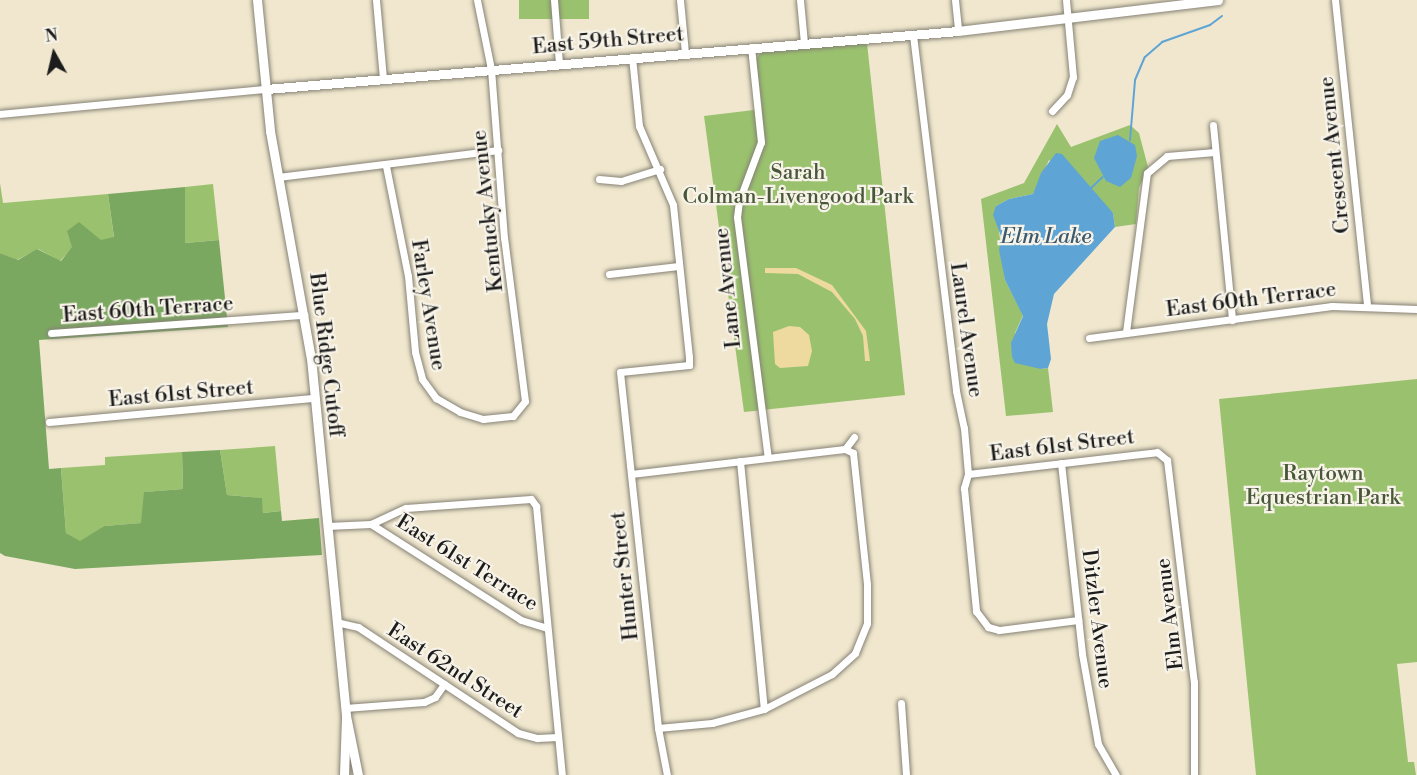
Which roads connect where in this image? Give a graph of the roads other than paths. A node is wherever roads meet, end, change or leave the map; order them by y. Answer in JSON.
{"nodes":[{"id":1,"x":257,"y":0,"type":"edge"},
{"id":2,"x":376,"y":0,"type":"edge"},
{"id":3,"x":477,"y":0,"type":"edge"},
{"id":4,"x":554,"y":0,"type":"edge"},
{"id":5,"x":680,"y":0,"type":"edge"},
{"id":6,"x":800,"y":0,"type":"edge"},
{"id":7,"x":955,"y":0,"type":"edge"},
{"id":8,"x":1066,"y":0,"type":"edge"},
{"id":9,"x":1218,"y":0,"type":"edge"},
{"id":10,"x":1335,"y":0,"type":"edge"},
{"id":11,"x":1202,"y":1,"type":"edge"},
{"id":12,"x":1068,"y":19,"type":"junction"},
{"id":13,"x":958,"y":31,"type":"junction"},
{"id":14,"x":913,"y":35,"type":"junction"},
{"id":15,"x":804,"y":43,"type":"junction"},
{"id":16,"x":751,"y":47,"type":"junction"},
{"id":17,"x":685,"y":53,"type":"junction"},
{"id":18,"x":632,"y":57,"type":"junction"},
{"id":19,"x":559,"y":64,"type":"junction"},
{"id":20,"x":491,"y":69,"type":"junction"},
{"id":21,"x":383,"y":78,"type":"junction"},
{"id":22,"x":266,"y":89,"type":"junction"},
{"id":23,"x":1052,"y":111,"type":"dead end"},
{"id":24,"x":0,"y":114,"type":"edge"},
{"id":25,"x":1213,"y":125,"type":"dead end"},
{"id":26,"x":498,"y":150,"type":"junction"},
{"id":27,"x":1215,"y":152,"type":"junction"},
{"id":28,"x":386,"y":166,"type":"junction"},
{"id":29,"x":660,"y":169,"type":"junction"},
{"id":30,"x":278,"y":177,"type":"junction"},
{"id":31,"x":599,"y":179,"type":"dead end"},
{"id":32,"x":679,"y":266,"type":"junction"},
{"id":33,"x":609,"y":274,"type":"dead end"},
{"id":34,"x":1367,"y":306,"type":"junction"},
{"id":35,"x":1417,"y":309,"type":"edge"},
{"id":36,"x":304,"y":315,"type":"junction"},
{"id":37,"x":1232,"y":320,"type":"junction"},
{"id":38,"x":1125,"y":332,"type":"junction"},
{"id":39,"x":51,"y":333,"type":"dead end"},
{"id":40,"x":1089,"y":338,"type":"dead end"},
{"id":41,"x":315,"y":398,"type":"junction"},
{"id":42,"x":515,"y":415,"type":"joint"},
{"id":43,"x":49,"y":422,"type":"dead end"},
{"id":44,"x":854,"y":436,"type":"dead end"},
{"id":45,"x":845,"y":449,"type":"junction"},
{"id":46,"x":1160,"y":453,"type":"joint"},
{"id":47,"x":768,"y":458,"type":"junction"},
{"id":48,"x":740,"y":461,"type":"junction"},
{"id":49,"x":1061,"y":463,"type":"junction"},
{"id":50,"x":630,"y":474,"type":"junction"},
{"id":51,"x":968,"y":474,"type":"junction"},
{"id":52,"x":370,"y":524,"type":"junction"},
{"id":53,"x":327,"y":526,"type":"junction"},
{"id":54,"x":1078,"y":620,"type":"junction"},
{"id":55,"x":336,"y":622,"type":"junction"},
{"id":56,"x":547,"y":628,"type":"junction"},
{"id":57,"x":444,"y":684,"type":"junction"},
{"id":58,"x":901,"y":703,"type":"dead end"},
{"id":59,"x":764,"y":709,"type":"junction"},
{"id":60,"x":346,"y":712,"type":"junction"},
{"id":61,"x":658,"y":728,"type":"junction"},
{"id":62,"x":558,"y":737,"type":"junction"},
{"id":63,"x":345,"y":775,"type":"edge"},
{"id":64,"x":358,"y":775,"type":"edge"},
{"id":65,"x":562,"y":775,"type":"edge"},
{"id":66,"x":666,"y":775,"type":"edge"},
{"id":67,"x":906,"y":775,"type":"edge"},
{"id":68,"x":1116,"y":775,"type":"edge"},
{"id":69,"x":1194,"y":775,"type":"edge"}],
"edges":[{"from":1,"to":22,"type":"street","name":"Blue Ridge Cutoff"},
{"from":2,"to":21,"type":"street"},
{"from":3,"to":20,"type":"street","name":"Kentucky Avenue"},
{"from":4,"to":19,"type":"street"},
{"from":5,"to":17,"type":"street"},
{"from":6,"to":15,"type":"street"},
{"from":7,"to":13,"type":"street"},
{"from":8,"to":12,"type":"street"},
{"from":9,"to":11,"type":"street","name":"East 59th Street"},
{"from":10,"to":34,"type":"street","name":"Crescent Avenue"},
{"from":11,"to":12,"type":"street","name":"East 59th Street"},
{"from":12,"to":13,"type":"street","name":"East 59th Street"},
{"from":12,"to":23,"type":"street"},
{"from":13,"to":14,"type":"street","name":"East 59th Street"},
{"from":14,"to":15,"type":"street","name":"East 59th Street"},
{"from":14,"to":51,"type":"street","name":"Laurel Avenue"},
{"from":15,"to":16,"type":"street","name":"East 59th Street"},
{"from":16,"to":17,"type":"street","name":"East 59th Street"},
{"from":16,"to":47,"type":"street","name":"Lane Avenue"},
{"from":17,"to":18,"type":"street","name":"East 59th Street"},
{"from":18,"to":19,"type":"street","name":"East 59th Street"},
{"from":18,"to":29,"type":"street"},
{"from":19,"to":20,"type":"street","name":"East 59th Street"},
{"from":20,"to":21,"type":"street","name":"East 59th Street"},
{"from":20,"to":26,"type":"street","name":"Kentucky Avenue"},
{"from":21,"to":22,"type":"street","name":"East 59th Street"},
{"from":22,"to":24,"type":"street","name":"East 59th Street"},
{"from":22,"to":30,"type":"street","name":"Blue Ridge Cutoff"},
{"from":25,"to":27,"type":"street"},
{"from":26,"to":28,"type":"street"},
{"from":26,"to":42,"type":"street","name":"Kentucky Avenue"},
{"from":27,"to":37,"type":"street"},
{"from":27,"to":38,"type":"street"},
{"from":28,"to":30,"type":"street"},
{"from":28,"to":42,"type":"street","name":"Farley Avenue"},
{"from":29,"to":31,"type":"street"},
{"from":29,"to":32,"type":"street"},
{"from":30,"to":36,"type":"street","name":"Blue Ridge Cutoff"},
{"from":32,"to":33,"type":"street"},
{"from":32,"to":50,"type":"street","name":"Hunter Street"},
{"from":34,"to":35,"type":"street","name":"East 60th Terrace"},
{"from":34,"to":37,"type":"street","name":"East 60th Terrace"},
{"from":36,"to":39,"type":"street","name":"East 60th Terrace"},
{"from":36,"to":41,"type":"street","name":"Blue Ridge Cutoff"},
{"from":37,"to":38,"type":"street","name":"East 60th Terrace"},
{"from":38,"to":40,"type":"street","name":"East 60th Terrace"},
{"from":41,"to":43,"type":"street","name":"East 61st Street"},
{"from":41,"to":53,"type":"street","name":"Blue Ridge Cutoff"},
{"from":44,"to":45,"type":"street"},
{"from":45,"to":47,"type":"street"},
{"from":45,"to":59,"type":"street"},
{"from":46,"to":49,"type":"street","name":"East 61st Street"},
{"from":46,"to":69,"type":"street","name":"Elm Avenue"},
{"from":47,"to":48,"type":"street"},
{"from":48,"to":50,"type":"street"},
{"from":48,"to":59,"type":"street"},
{"from":49,"to":51,"type":"street","name":"East 61st Street"},
{"from":49,"to":54,"type":"street","name":"Ditzler Avenue"},
{"from":50,"to":61,"type":"street","name":"Hunter Street"},
{"from":51,"to":54,"type":"street","name":"Laurel Avenue"},
{"from":52,"to":53,"type":"street"},
{"from":52,"to":56,"type":"street","name":"East 61st Terrace"},
{"from":52,"to":56,"type":"street"},
{"from":53,"to":55,"type":"street","name":"Blue Ridge Cutoff"},
{"from":54,"to":68,"type":"street","name":"Ditzler Avenue"},
{"from":55,"to":57,"type":"street","name":"East 62nd Street"},
{"from":55,"to":60,"type":"street","name":"Blue Ridge Cutoff"},
{"from":56,"to":62,"type":"street"},
{"from":57,"to":60,"type":"street"},
{"from":57,"to":62,"type":"street","name":"East 62nd Street"},
{"from":58,"to":67,"type":"street"},
{"from":59,"to":61,"type":"street"},
{"from":60,"to":63,"type":"street","name":"Blue Ridge Cutoff"},
{"from":60,"to":64,"type":"street","name":"Blue Ridge Cutoff"},
{"from":61,"to":66,"type":"street","name":"Hunter Street"},
{"from":62,"to":65,"type":"street"}]}
